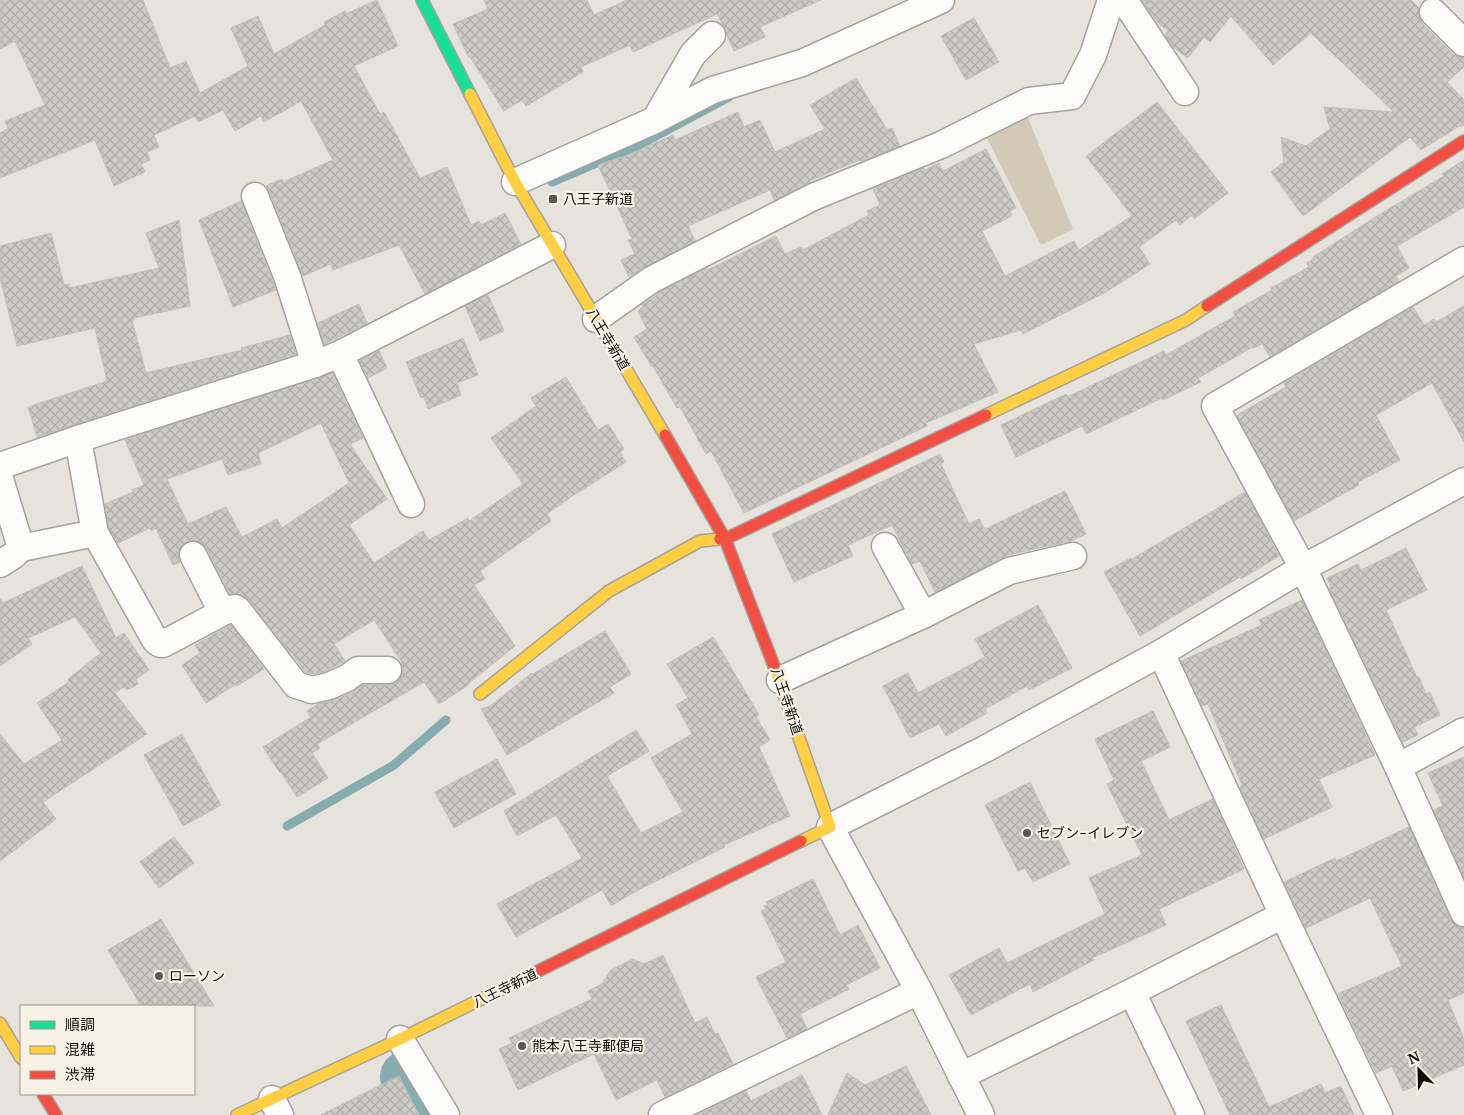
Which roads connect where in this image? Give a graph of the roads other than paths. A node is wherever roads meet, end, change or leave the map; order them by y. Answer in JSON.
{"nodes":[{"id":1,"x":422,"y":0,"type":"edge"},
{"id":2,"x":941,"y":0,"type":"edge"},
{"id":3,"x":1111,"y":0,"type":"edge"},
{"id":4,"x":1124,"y":0,"type":"edge"},
{"id":5,"x":1433,"y":12,"type":"dead end"},
{"id":6,"x":712,"y":36,"type":"dead end"},
{"id":7,"x":1464,"y":43,"type":"edge"},
{"id":8,"x":1185,"y":92,"type":"dead end"},
{"id":9,"x":655,"y":120,"type":"junction"},
{"id":10,"x":1464,"y":142,"type":"edge"},
{"id":11,"x":516,"y":182,"type":"junction"},
{"id":12,"x":255,"y":196,"type":"dead end"},
{"id":13,"x":552,"y":245,"type":"junction"},
{"id":14,"x":1464,"y":260,"type":"edge"},
{"id":15,"x":596,"y":319,"type":"junction"},
{"id":16,"x":340,"y":354,"type":"junction"},
{"id":17,"x":315,"y":364,"type":"junction"},
{"id":18,"x":78,"y":439,"type":"junction"},
{"id":19,"x":0,"y":466,"type":"edge"},
{"id":20,"x":0,"y":479,"type":"edge"},
{"id":21,"x":1464,"y":481,"type":"edge"},
{"id":22,"x":411,"y":504,"type":"dead end"},
{"id":23,"x":95,"y":533,"type":"junction"},
{"id":24,"x":724,"y":539,"type":"junction"},
{"id":25,"x":885,"y":546,"type":"dead end"},
{"id":26,"x":21,"y":548,"type":"junction"},
{"id":27,"x":193,"y":556,"type":"dead end"},
{"id":28,"x":1073,"y":556,"type":"dead end"},
{"id":29,"x":0,"y":564,"type":"edge"},
{"id":30,"x":1303,"y":568,"type":"junction"},
{"id":31,"x":225,"y":611,"type":"junction"},
{"id":32,"x":923,"y":615,"type":"junction"},
{"id":33,"x":1161,"y":653,"type":"junction"},
{"id":34,"x":388,"y":670,"type":"dead end"},
{"id":35,"x":780,"y":680,"type":"junction"},
{"id":36,"x":480,"y":694,"type":"dead end"},
{"id":37,"x":1464,"y":731,"type":"edge"},
{"id":38,"x":1398,"y":767,"type":"junction"},
{"id":39,"x":830,"y":827,"type":"junction"},
{"id":40,"x":1464,"y":913,"type":"edge"},
{"id":41,"x":1282,"y":916,"type":"junction"},
{"id":42,"x":918,"y":991,"type":"junction"},
{"id":43,"x":1132,"y":992,"type":"junction"},
{"id":44,"x":0,"y":1023,"type":"edge"},
{"id":45,"x":400,"y":1040,"type":"junction"},
{"id":46,"x":20,"y":1056,"type":"edge"},
{"id":47,"x":961,"y":1076,"type":"junction"},
{"id":48,"x":44,"y":1095,"type":"edge"},
{"id":49,"x":276,"y":1107,"type":"edge"},
{"id":50,"x":674,"y":1112,"type":"edge"},
{"id":51,"x":56,"y":1115,"type":"edge"},
{"id":52,"x":237,"y":1115,"type":"edge"},
{"id":53,"x":446,"y":1115,"type":"edge"},
{"id":54,"x":982,"y":1115,"type":"edge"},
{"id":55,"x":1191,"y":1115,"type":"edge"},
{"id":56,"x":1379,"y":1115,"type":"edge"}],
"edges":[{"from":1,"to":11,"type":"main road","name":"八王寺新道"},
{"from":2,"to":9,"type":"street"},
{"from":3,"to":15,"type":"street"},
{"from":4,"to":8,"type":"street"},
{"from":5,"to":7,"type":"street"},
{"from":6,"to":9,"type":"street"},
{"from":9,"to":11,"type":"street"},
{"from":10,"to":24,"type":"main road"},
{"from":11,"to":13,"type":"main road","name":"八王寺新道"},
{"from":12,"to":17,"type":"street"},
{"from":13,"to":15,"type":"main road","name":"八王寺新道"},
{"from":13,"to":16,"type":"street"},
{"from":14,"to":30,"type":"street"},
{"from":15,"to":24,"type":"main road","name":"八王寺新道"},
{"from":16,"to":17,"type":"street"},
{"from":16,"to":22,"type":"street"},
{"from":17,"to":18,"type":"street"},
{"from":18,"to":19,"type":"street"},
{"from":18,"to":23,"type":"street"},
{"from":20,"to":26,"type":"street"},
{"from":21,"to":30,"type":"street"},
{"from":23,"to":26,"type":"street"},
{"from":23,"to":31,"type":"street"},
{"from":24,"to":35,"type":"main road","name":"八王寺新道"},
{"from":24,"to":36,"type":"main road"},
{"from":25,"to":32,"type":"street"},
{"from":26,"to":29,"type":"street"},
{"from":27,"to":31,"type":"street"},
{"from":28,"to":32,"type":"street"},
{"from":30,"to":33,"type":"street"},
{"from":30,"to":38,"type":"street"},
{"from":31,"to":34,"type":"street"},
{"from":32,"to":35,"type":"street"},
{"from":33,"to":39,"type":"street"},
{"from":33,"to":41,"type":"street"},
{"from":35,"to":39,"type":"main road","name":"八王寺新道"},
{"from":37,"to":38,"type":"street"},
{"from":38,"to":40,"type":"street"},
{"from":39,"to":42,"type":"street"},
{"from":39,"to":45,"type":"main road","name":"八王寺新道"},
{"from":41,"to":43,"type":"street"},
{"from":41,"to":56,"type":"street"},
{"from":42,"to":47,"type":"street"},
{"from":42,"to":50,"type":"street"},
{"from":43,"to":47,"type":"street"},
{"from":43,"to":55,"type":"street"},
{"from":44,"to":46,"type":"main road"},
{"from":45,"to":49,"type":"main road","name":"八王寺新道"},
{"from":45,"to":53,"type":"street"},
{"from":47,"to":54,"type":"street"},
{"from":48,"to":51,"type":"main road"},
{"from":49,"to":52,"type":"main road","name":"八王寺新道"}]}
